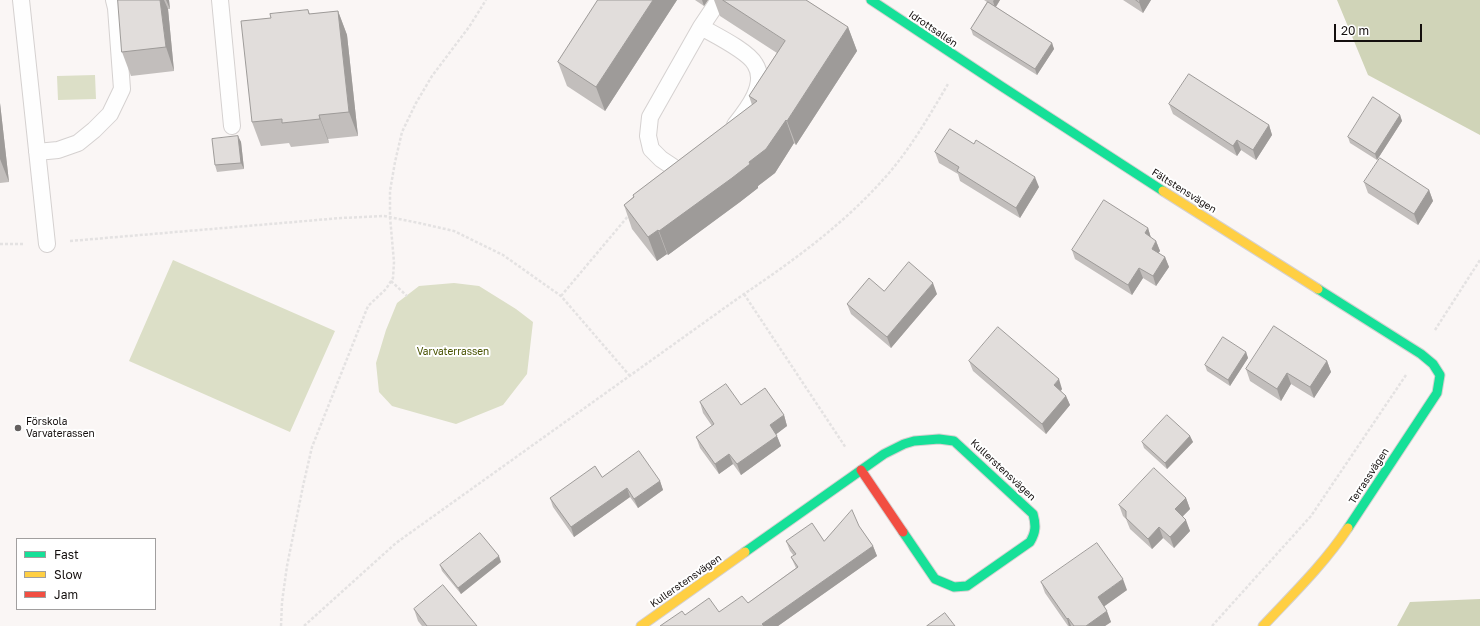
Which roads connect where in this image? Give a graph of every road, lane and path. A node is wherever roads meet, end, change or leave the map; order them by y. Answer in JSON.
{"nodes":[{"id":1,"x":21,"y":0,"type":"edge"},
{"id":2,"x":114,"y":0,"type":"edge"},
{"id":3,"x":220,"y":0,"type":"edge"},
{"id":4,"x":486,"y":0,"type":"edge"},
{"id":5,"x":719,"y":0,"type":"edge"},
{"id":6,"x":871,"y":0,"type":"edge"},
{"id":7,"x":701,"y":27,"type":"junction"},
{"id":8,"x":962,"y":62,"type":"junction"},
{"id":9,"x":232,"y":126,"type":"dead end"},
{"id":10,"x":725,"y":135,"type":"edge"},
{"id":11,"x":37,"y":152,"type":"junction"},
{"id":12,"x":701,"y":156,"type":"edge"},
{"id":13,"x":631,"y":214,"type":"edge"},
{"id":14,"x":390,"y":217,"type":"junction"},
{"id":15,"x":0,"y":244,"type":"edge"},
{"id":16,"x":47,"y":244,"type":"junction"},
{"id":17,"x":1480,"y":260,"type":"edge"},
{"id":18,"x":391,"y":281,"type":"junction"},
{"id":19,"x":744,"y":294,"type":"junction"},
{"id":20,"x":407,"y":296,"type":"dead end"},
{"id":21,"x":561,"y":296,"type":"junction"},
{"id":22,"x":1395,"y":338,"type":"joint"},
{"id":23,"x":1420,"y":354,"type":"junction"},
{"id":24,"x":630,"y":376,"type":"junction"},
{"id":25,"x":861,"y":470,"type":"junction"},
{"id":26,"x":281,"y":626,"type":"edge"},
{"id":27,"x":304,"y":626,"type":"edge"},
{"id":28,"x":641,"y":626,"type":"edge"},
{"id":29,"x":1212,"y":626,"type":"edge"},
{"id":30,"x":1263,"y":626,"type":"edge"}],
"edges":[{"from":1,"to":11,"type":"lane"},
{"from":2,"to":11,"type":"lane"},
{"from":3,"to":9,"type":"lane"},
{"from":4,"to":14,"type":"path"},
{"from":5,"to":7,"type":"lane"},
{"from":6,"to":8,"type":"street","name":"Idrottsallén"},
{"from":7,"to":10,"type":"lane"},
{"from":7,"to":12,"type":"lane"},
{"from":8,"to":19,"type":"path"},
{"from":8,"to":22,"type":"street","name":"Fältstensvägen"},
{"from":11,"to":16,"type":"lane"},
{"from":13,"to":21,"type":"path"},
{"from":14,"to":16,"type":"path"},
{"from":14,"to":18,"type":"path"},
{"from":14,"to":21,"type":"path"},
{"from":15,"to":16,"type":"path"},
{"from":17,"to":23,"type":"path"},
{"from":18,"to":20,"type":"path"},
{"from":18,"to":26,"type":"path"},
{"from":19,"to":24,"type":"path"},
{"from":19,"to":25,"type":"path"},
{"from":21,"to":24,"type":"path"},
{"from":22,"to":23,"type":"street","name":"Terrassvägen"},
{"from":23,"to":29,"type":"path"},
{"from":23,"to":30,"type":"street","name":"Terrassvägen"},
{"from":24,"to":27,"type":"path"},
{"from":25,"to":25,"type":"street","name":"Kullerstensvägen"},
{"from":25,"to":28,"type":"street","name":"Kullerstensvägen"}]}
